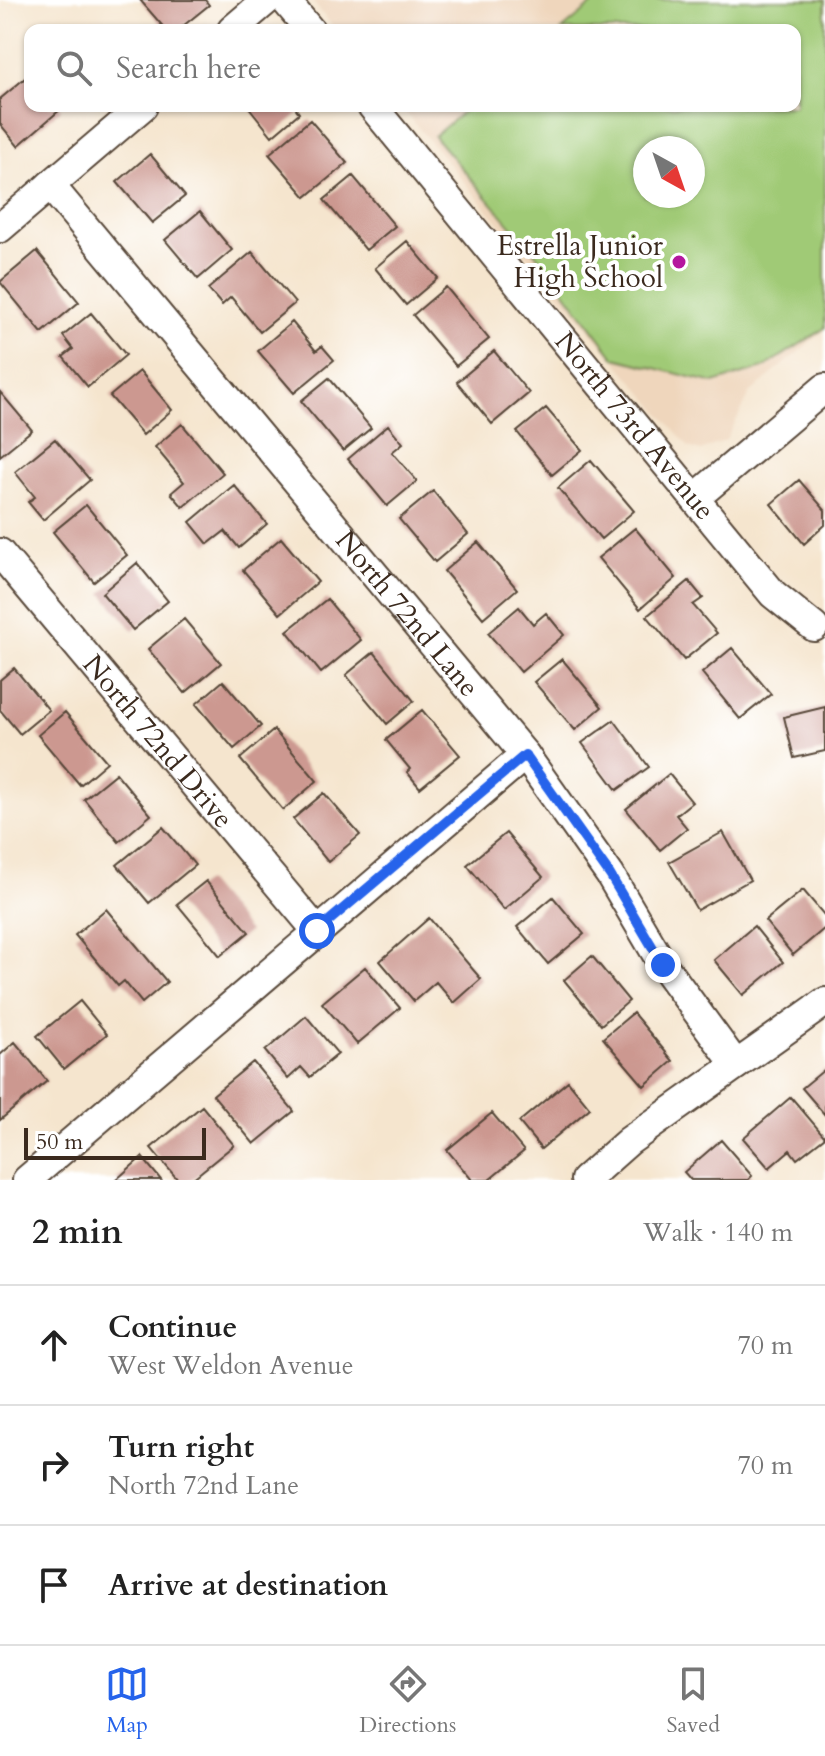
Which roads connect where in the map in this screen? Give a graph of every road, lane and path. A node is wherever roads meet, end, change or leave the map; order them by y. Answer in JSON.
{"nodes":[{"id":1,"x":267,"y":0,"type":"edge"},
{"id":2,"x":285,"y":0,"type":"edge"},
{"id":3,"x":239,"y":24,"type":"edge"},
{"id":4,"x":305,"y":24,"type":"edge"},
{"id":5,"x":136,"y":112,"type":"edge"},
{"id":6,"x":377,"y":112,"type":"edge"},
{"id":7,"x":50,"y":185,"type":"junction"},
{"id":8,"x":0,"y":228,"type":"edge"},
{"id":9,"x":825,"y":388,"type":"edge"},
{"id":10,"x":695,"y":498,"type":"junction"},
{"id":11,"x":0,"y":553,"type":"edge"},
{"id":12,"x":814,"y":627,"type":"dead end"},
{"id":13,"x":525,"y":755,"type":"junction"},
{"id":14,"x":317,"y":931,"type":"junction"},
{"id":15,"x":825,"y":1002,"type":"edge"},
{"id":16,"x":736,"y":1065,"type":"junction"},
{"id":17,"x":27,"y":1180,"type":"edge"},
{"id":18,"x":585,"y":1180,"type":"edge"}],
"edges":[{"from":1,"to":3,"type":"street"},
{"from":2,"to":4,"type":"street"},
{"from":5,"to":7,"type":"street"},
{"from":6,"to":10,"type":"street","name":"North 73rd Avenue"},
{"from":7,"to":8,"type":"street"},
{"from":7,"to":13,"type":"street","name":"North 72nd Lane"},
{"from":9,"to":10,"type":"street"},
{"from":10,"to":12,"type":"street","name":"North 73rd Avenue"},
{"from":11,"to":14,"type":"street","name":"North 72nd Drive"},
{"from":13,"to":14,"type":"street"},
{"from":13,"to":16,"type":"street","name":"North 72nd Lane"},
{"from":14,"to":17,"type":"street"},
{"from":15,"to":16,"type":"street"},
{"from":16,"to":18,"type":"street"}]}
